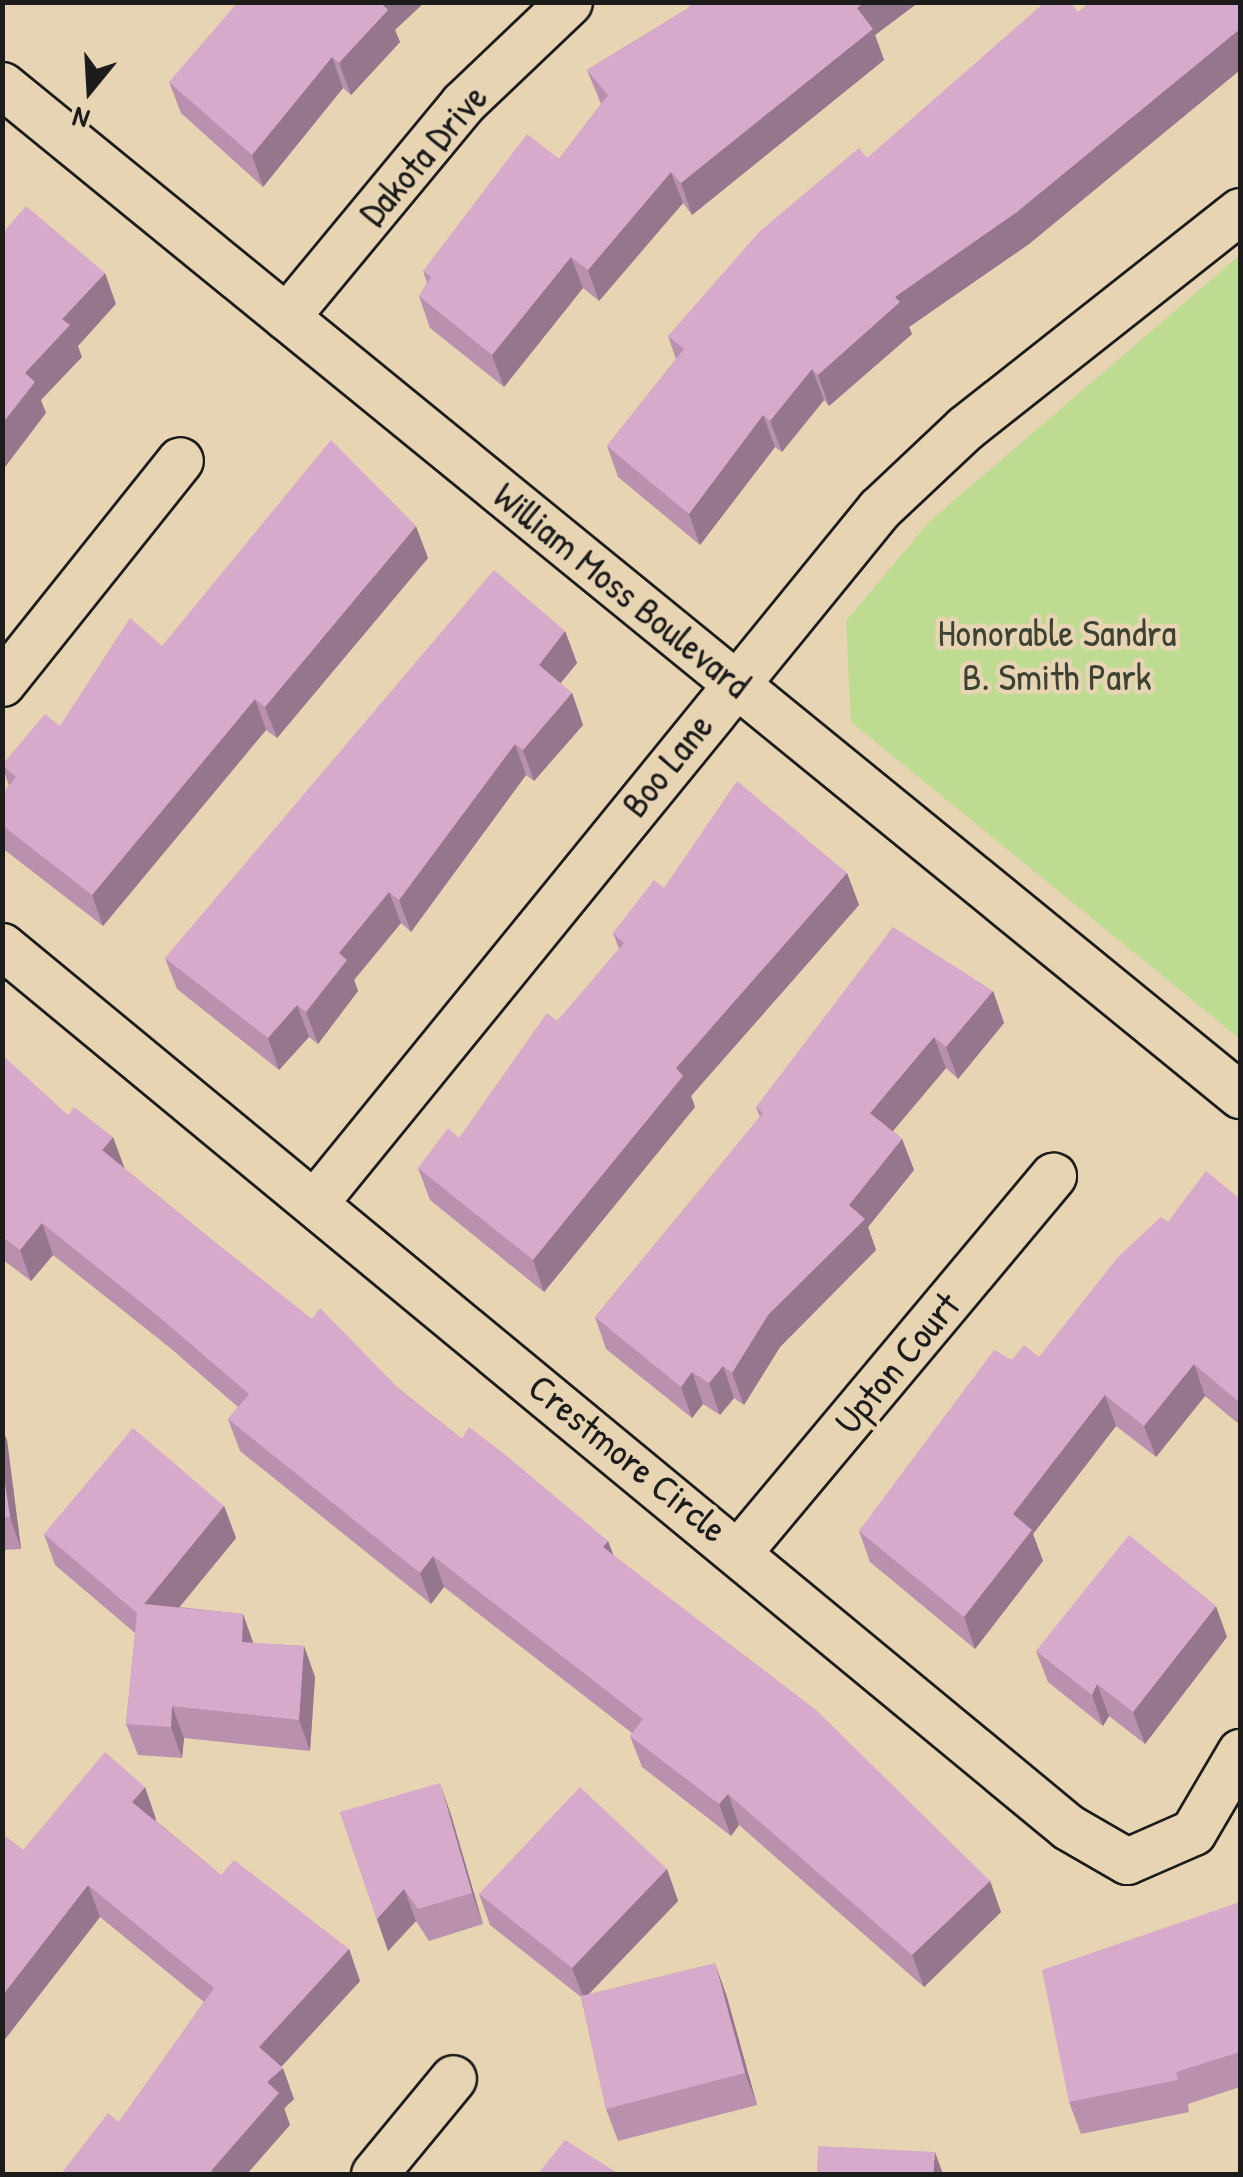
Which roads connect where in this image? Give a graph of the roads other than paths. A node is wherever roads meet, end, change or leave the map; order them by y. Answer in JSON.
{"nodes":[{"id":1,"x":569,"y":2,"type":"edge"},
{"id":2,"x":2,"y":85,"type":"edge"},
{"id":3,"x":1240,"y":211,"type":"edge"},
{"id":4,"x":286,"y":317,"type":"junction"},
{"id":5,"x":180,"y":460,"type":"dead end"},
{"id":6,"x":2,"y":682,"type":"edge"},
{"id":7,"x":735,"y":682,"type":"junction"},
{"id":8,"x":2,"y":946,"type":"edge"},
{"id":9,"x":1240,"y":1095,"type":"edge"},
{"id":10,"x":1053,"y":1176,"type":"dead end"},
{"id":11,"x":315,"y":1202,"type":"junction"},
{"id":12,"x":740,"y":1550,"type":"junction"},
{"id":13,"x":1240,"y":1752,"type":"edge"},
{"id":14,"x":453,"y":2078,"type":"dead end"},
{"id":15,"x":374,"y":2174,"type":"edge"}],
"edges":[{"from":1,"to":4,"type":"street","name":"Dakota Drive"},
{"from":2,"to":4,"type":"street","name":"William Moss Boulevard"},
{"from":3,"to":7,"type":"street","name":"Boo Lane"},
{"from":4,"to":7,"type":"street","name":"William Moss Boulevard"},
{"from":5,"to":6,"type":"street"},
{"from":7,"to":9,"type":"street","name":"William Moss Boulevard"},
{"from":7,"to":11,"type":"street","name":"Boo Lane"},
{"from":8,"to":11,"type":"street","name":"Crestmore Circle"},
{"from":10,"to":12,"type":"street","name":"Upton Court"},
{"from":11,"to":12,"type":"street","name":"Crestmore Circle"},
{"from":12,"to":13,"type":"street","name":"Crestmore Circle"},
{"from":14,"to":15,"type":"street"}]}
